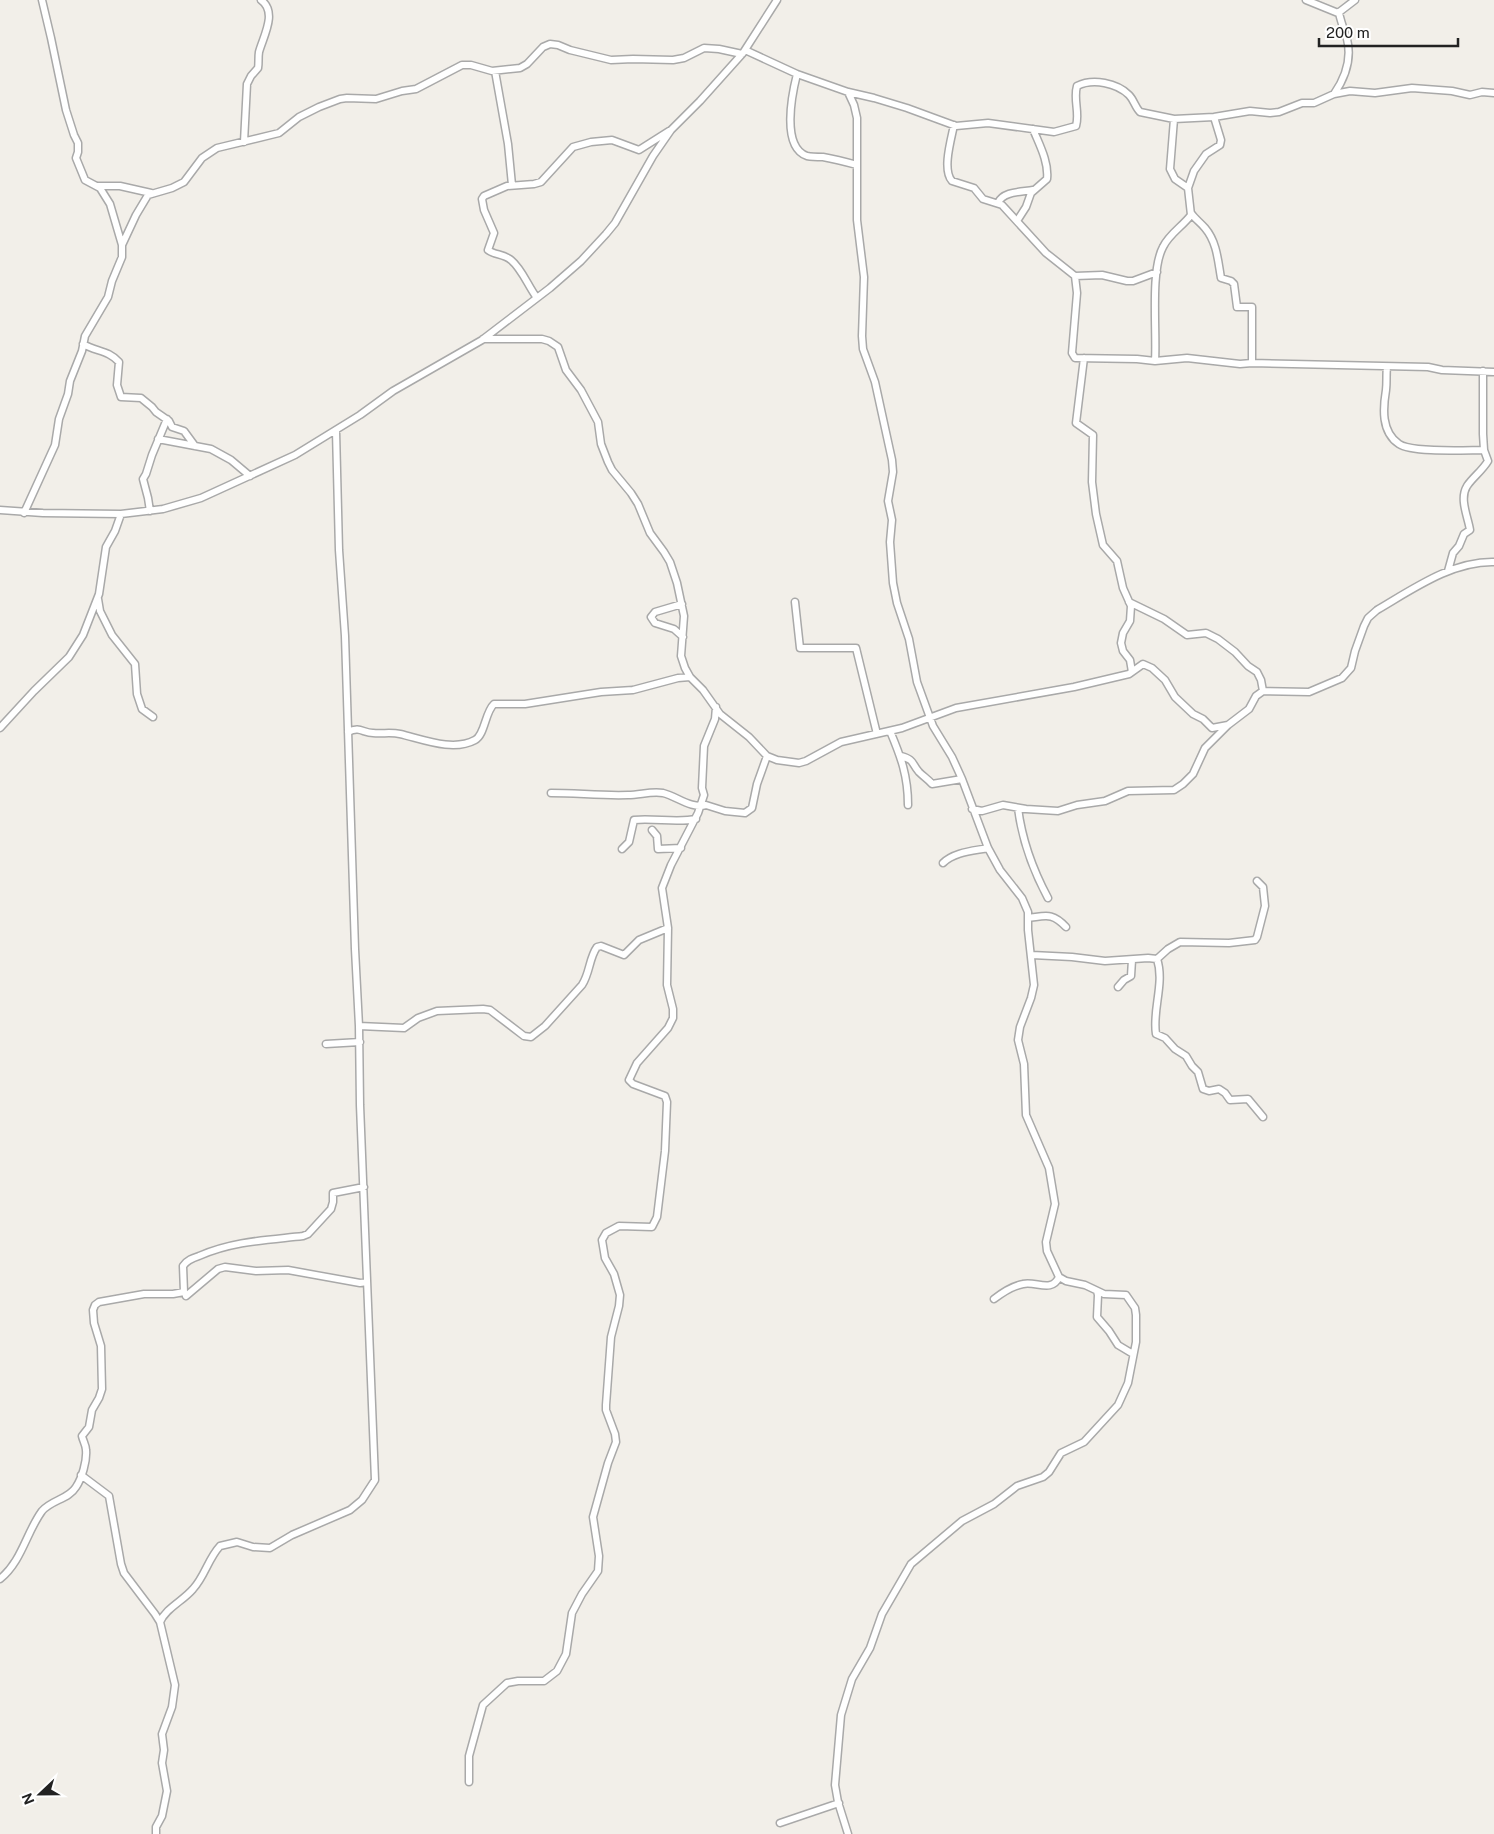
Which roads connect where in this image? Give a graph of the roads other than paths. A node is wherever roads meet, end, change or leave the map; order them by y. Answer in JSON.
{"nodes":[{"id":1,"x":42,"y":0,"type":"edge"},
{"id":2,"x":261,"y":0,"type":"edge"},
{"id":3,"x":777,"y":0,"type":"edge"},
{"id":4,"x":1306,"y":0,"type":"edge"},
{"id":5,"x":1355,"y":0,"type":"edge"},
{"id":6,"x":1340,"y":13,"type":"junction"},
{"id":7,"x":743,"y":52,"type":"junction"},
{"id":8,"x":495,"y":71,"type":"junction"},
{"id":9,"x":797,"y":74,"type":"junction"},
{"id":10,"x":848,"y":92,"type":"junction"},
{"id":11,"x":1494,"y":93,"type":"edge"},
{"id":12,"x":1334,"y":94,"type":"junction"},
{"id":13,"x":1214,"y":117,"type":"junction"},
{"id":14,"x":1174,"y":119,"type":"junction"},
{"id":15,"x":954,"y":126,"type":"junction"},
{"id":16,"x":1034,"y":129,"type":"junction"},
{"id":17,"x":671,"y":130,"type":"junction"},
{"id":18,"x":244,"y":142,"type":"junction"},
{"id":19,"x":857,"y":165,"type":"junction"},
{"id":20,"x":512,"y":185,"type":"junction"},
{"id":21,"x":98,"y":186,"type":"junction"},
{"id":22,"x":1188,"y":188,"type":"junction"},
{"id":23,"x":1033,"y":190,"type":"junction"},
{"id":24,"x":151,"y":193,"type":"junction"},
{"id":25,"x":998,"y":203,"type":"junction"},
{"id":26,"x":1191,"y":212,"type":"junction"},
{"id":27,"x":1017,"y":221,"type":"junction"},
{"id":28,"x":122,"y":245,"type":"junction"},
{"id":29,"x":1157,"y":272,"type":"junction"},
{"id":30,"x":1075,"y":276,"type":"junction"},
{"id":31,"x":537,"y":298,"type":"junction"},
{"id":32,"x":483,"y":339,"type":"junction"},
{"id":33,"x":83,"y":344,"type":"junction"},
{"id":34,"x":1084,"y":358,"type":"junction"},
{"id":35,"x":1155,"y":362,"type":"junction"},
{"id":36,"x":1252,"y":362,"type":"junction"},
{"id":37,"x":1387,"y":367,"type":"junction"},
{"id":38,"x":1483,"y":371,"type":"junction"},
{"id":39,"x":1494,"y":372,"type":"edge"},
{"id":40,"x":167,"y":419,"type":"junction"},
{"id":41,"x":336,"y":431,"type":"junction"},
{"id":42,"x":158,"y":439,"type":"junction"},
{"id":43,"x":195,"y":446,"type":"junction"},
{"id":44,"x":1484,"y":450,"type":"junction"},
{"id":45,"x":250,"y":476,"type":"junction"},
{"id":46,"x":0,"y":510,"type":"edge"},
{"id":47,"x":150,"y":511,"type":"junction"},
{"id":48,"x":24,"y":513,"type":"junction"},
{"id":49,"x":122,"y":514,"type":"junction"},
{"id":50,"x":113,"y":515,"type":"junction"},
{"id":51,"x":117,"y":526,"type":"junction"},
{"id":52,"x":1494,"y":562,"type":"edge"},
{"id":53,"x":1448,"y":571,"type":"junction"},
{"id":54,"x":97,"y":598,"type":"junction"},
{"id":55,"x":795,"y":602,"type":"dead end"},
{"id":56,"x":1129,"y":602,"type":"junction"},
{"id":57,"x":682,"y":604,"type":"junction"},
{"id":58,"x":683,"y":636,"type":"junction"},
{"id":59,"x":1132,"y":672,"type":"junction"},
{"id":60,"x":690,"y":677,"type":"junction"},
{"id":61,"x":1263,"y":691,"type":"junction"},
{"id":62,"x":716,"y":708,"type":"junction"},
{"id":63,"x":153,"y":717,"type":"dead end"},
{"id":64,"x":929,"y":717,"type":"junction"},
{"id":65,"x":1228,"y":725,"type":"junction"},
{"id":66,"x":0,"y":728,"type":"edge"},
{"id":67,"x":890,"y":731,"type":"junction"},
{"id":68,"x":348,"y":732,"type":"junction"},
{"id":69,"x":877,"y":734,"type":"junction"},
{"id":70,"x":768,"y":756,"type":"junction"},
{"id":71,"x":901,"y":756,"type":"junction"},
{"id":72,"x":962,"y":780,"type":"junction"},
{"id":73,"x":551,"y":793,"type":"dead end"},
{"id":74,"x":908,"y":805,"type":"dead end"},
{"id":75,"x":700,"y":807,"type":"junction"},
{"id":76,"x":1018,"y":808,"type":"junction"},
{"id":77,"x":972,"y":809,"type":"junction"},
{"id":78,"x":696,"y":819,"type":"junction"},
{"id":79,"x":652,"y":830,"type":"dead end"},
{"id":80,"x":681,"y":848,"type":"junction"},
{"id":81,"x":988,"y":848,"type":"junction"},
{"id":82,"x":622,"y":849,"type":"dead end"},
{"id":83,"x":943,"y":863,"type":"dead end"},
{"id":84,"x":1257,"y":881,"type":"dead end"},
{"id":85,"x":1048,"y":898,"type":"dead end"},
{"id":86,"x":1028,"y":918,"type":"junction"},
{"id":87,"x":1066,"y":927,"type":"dead end"},
{"id":88,"x":668,"y":928,"type":"junction"},
{"id":89,"x":1032,"y":955,"type":"junction"},
{"id":90,"x":1132,"y":960,"type":"junction"},
{"id":91,"x":1157,"y":960,"type":"junction"},
{"id":92,"x":1118,"y":986,"type":"dead end"},
{"id":93,"x":359,"y":1026,"type":"junction"},
{"id":94,"x":360,"y":1042,"type":"junction"},
{"id":95,"x":326,"y":1044,"type":"dead end"},
{"id":96,"x":1263,"y":1117,"type":"dead end"},
{"id":97,"x":364,"y":1187,"type":"junction"},
{"id":98,"x":1059,"y":1277,"type":"junction"},
{"id":99,"x":367,"y":1282,"type":"junction"},
{"id":100,"x":1096,"y":1291,"type":"junction"},
{"id":101,"x":186,"y":1296,"type":"dead end"},
{"id":102,"x":994,"y":1299,"type":"dead end"},
{"id":103,"x":1133,"y":1354,"type":"junction"},
{"id":104,"x":81,"y":1476,"type":"junction"},
{"id":105,"x":0,"y":1579,"type":"edge"},
{"id":106,"x":160,"y":1622,"type":"junction"},
{"id":107,"x":469,"y":1782,"type":"dead end"},
{"id":108,"x":838,"y":1804,"type":"junction"},
{"id":109,"x":780,"y":1823,"type":"dead end"},
{"id":110,"x":156,"y":1834,"type":"edge"},
{"id":111,"x":848,"y":1834,"type":"edge"}],
"edges":[{"from":1,"to":21,"type":"street"},
{"from":2,"to":18,"type":"street"},
{"from":3,"to":7,"type":"street"},
{"from":4,"to":6,"type":"street"},
{"from":5,"to":6,"type":"street"},
{"from":6,"to":12,"type":"street"},
{"from":7,"to":8,"type":"street"},
{"from":7,"to":9,"type":"street"},
{"from":7,"to":17,"type":"street"},
{"from":8,"to":18,"type":"street"},
{"from":8,"to":20,"type":"street"},
{"from":9,"to":10,"type":"street"},
{"from":9,"to":19,"type":"street"},
{"from":10,"to":15,"type":"street"},
{"from":10,"to":19,"type":"street"},
{"from":11,"to":12,"type":"street"},
{"from":12,"to":13,"type":"street"},
{"from":13,"to":14,"type":"street"},
{"from":13,"to":22,"type":"street"},
{"from":14,"to":16,"type":"street"},
{"from":14,"to":22,"type":"street"},
{"from":15,"to":16,"type":"street"},
{"from":15,"to":25,"type":"street"},
{"from":16,"to":23,"type":"street"},
{"from":17,"to":20,"type":"street"},
{"from":17,"to":31,"type":"street"},
{"from":18,"to":24,"type":"street"},
{"from":19,"to":64,"type":"street"},
{"from":20,"to":31,"type":"street"},
{"from":21,"to":24,"type":"street"},
{"from":21,"to":28,"type":"street"},
{"from":22,"to":26,"type":"street"},
{"from":23,"to":25,"type":"street"},
{"from":23,"to":27,"type":"street"},
{"from":24,"to":28,"type":"street"},
{"from":25,"to":27,"type":"street"},
{"from":26,"to":29,"type":"street"},
{"from":26,"to":36,"type":"street"},
{"from":27,"to":30,"type":"street"},
{"from":28,"to":33,"type":"street"},
{"from":29,"to":30,"type":"street"},
{"from":29,"to":35,"type":"street"},
{"from":30,"to":34,"type":"street"},
{"from":31,"to":32,"type":"street"},
{"from":32,"to":41,"type":"street"},
{"from":32,"to":57,"type":"street"},
{"from":33,"to":40,"type":"street"},
{"from":33,"to":48,"type":"street"},
{"from":34,"to":35,"type":"street"},
{"from":34,"to":56,"type":"street"},
{"from":35,"to":36,"type":"street"},
{"from":36,"to":37,"type":"street"},
{"from":37,"to":38,"type":"street"},
{"from":37,"to":44,"type":"street"},
{"from":38,"to":39,"type":"street"},
{"from":38,"to":44,"type":"street"},
{"from":40,"to":42,"type":"street"},
{"from":40,"to":43,"type":"street"},
{"from":41,"to":45,"type":"street"},
{"from":41,"to":68,"type":"street"},
{"from":42,"to":43,"type":"street"},
{"from":42,"to":47,"type":"street"},
{"from":43,"to":45,"type":"street"},
{"from":44,"to":53,"type":"street"},
{"from":45,"to":47,"type":"street"},
{"from":46,"to":48,"type":"street"},
{"from":47,"to":49,"type":"street"},
{"from":48,"to":50,"type":"street"},
{"from":49,"to":50,"type":"street"},
{"from":49,"to":51,"type":"street"},
{"from":50,"to":51,"type":"street"},
{"from":51,"to":54,"type":"street"},
{"from":52,"to":53,"type":"street"},
{"from":53,"to":61,"type":"street"},
{"from":54,"to":63,"type":"street"},
{"from":54,"to":66,"type":"street"},
{"from":55,"to":69,"type":"street"},
{"from":56,"to":59,"type":"street"},
{"from":56,"to":61,"type":"street"},
{"from":57,"to":58,"type":"street"},
{"from":57,"to":58,"type":"street"},
{"from":58,"to":60,"type":"street"},
{"from":59,"to":64,"type":"street"},
{"from":59,"to":65,"type":"street"},
{"from":60,"to":62,"type":"street"},
{"from":60,"to":68,"type":"street"},
{"from":61,"to":65,"type":"street"},
{"from":62,"to":70,"type":"street"},
{"from":62,"to":75,"type":"street"},
{"from":64,"to":67,"type":"street"},
{"from":64,"to":72,"type":"street"},
{"from":65,"to":76,"type":"street"},
{"from":67,"to":69,"type":"street"},
{"from":67,"to":71,"type":"street"},
{"from":68,"to":93,"type":"street"},
{"from":69,"to":70,"type":"street"},
{"from":70,"to":75,"type":"street"},
{"from":71,"to":72,"type":"street"},
{"from":71,"to":74,"type":"street"},
{"from":72,"to":77,"type":"street"},
{"from":73,"to":75,"type":"street"},
{"from":75,"to":78,"type":"street"},
{"from":76,"to":77,"type":"street"},
{"from":76,"to":85,"type":"street"},
{"from":77,"to":81,"type":"street"},
{"from":78,"to":80,"type":"street"},
{"from":78,"to":82,"type":"street"},
{"from":79,"to":80,"type":"street"},
{"from":80,"to":88,"type":"street"},
{"from":81,"to":83,"type":"street"},
{"from":81,"to":86,"type":"street"},
{"from":84,"to":91,"type":"street"},
{"from":86,"to":87,"type":"street"},
{"from":86,"to":89,"type":"street"},
{"from":88,"to":93,"type":"street"},
{"from":88,"to":107,"type":"street"},
{"from":89,"to":90,"type":"street"},
{"from":89,"to":98,"type":"street"},
{"from":90,"to":91,"type":"street"},
{"from":90,"to":92,"type":"street"},
{"from":91,"to":96,"type":"street"},
{"from":93,"to":94,"type":"street"},
{"from":94,"to":95,"type":"street"},
{"from":94,"to":97,"type":"street"},
{"from":97,"to":99,"type":"street"},
{"from":97,"to":104,"type":"street"},
{"from":98,"to":100,"type":"street"},
{"from":98,"to":102,"type":"street"},
{"from":99,"to":101,"type":"street"},
{"from":99,"to":106,"type":"street"},
{"from":100,"to":103,"type":"street"},
{"from":100,"to":103,"type":"street"},
{"from":103,"to":108,"type":"street"},
{"from":104,"to":105,"type":"street"},
{"from":104,"to":106,"type":"street"},
{"from":106,"to":110,"type":"street"},
{"from":108,"to":109,"type":"street"},
{"from":108,"to":111,"type":"street"}]}
